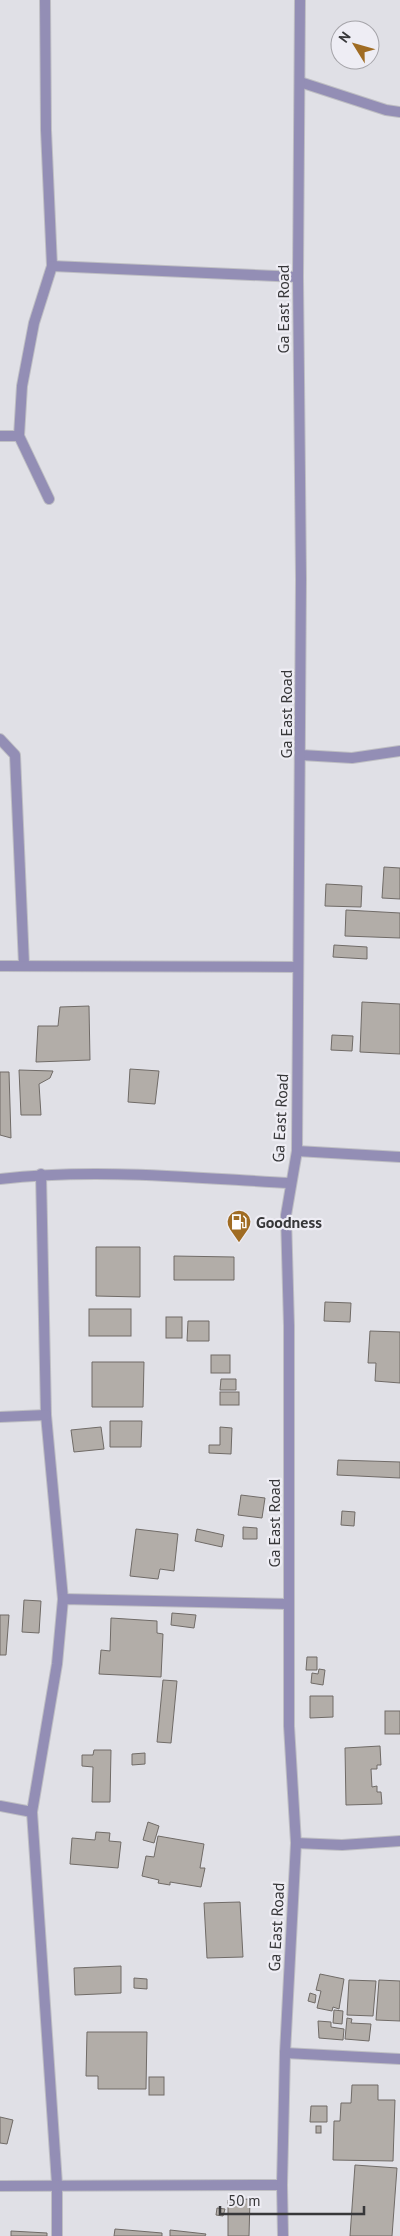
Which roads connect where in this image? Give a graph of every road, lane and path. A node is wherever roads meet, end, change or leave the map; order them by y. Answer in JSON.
{"nodes":[{"id":1,"x":45,"y":0,"type":"edge"},
{"id":2,"x":300,"y":0,"type":"edge"},
{"id":3,"x":300,"y":82,"type":"junction"},
{"id":4,"x":400,"y":112,"type":"edge"},
{"id":5,"x":52,"y":266,"type":"junction"},
{"id":6,"x":298,"y":276,"type":"junction"},
{"id":7,"x":0,"y":436,"type":"edge"},
{"id":8,"x":19,"y":436,"type":"junction"},
{"id":9,"x":49,"y":499,"type":"dead end"},
{"id":10,"x":0,"y":739,"type":"edge"},
{"id":11,"x":400,"y":751,"type":"edge"},
{"id":12,"x":301,"y":755,"type":"junction"},
{"id":13,"x":24,"y":965,"type":"junction"},
{"id":14,"x":0,"y":966,"type":"edge"},
{"id":15,"x":298,"y":967,"type":"junction"},
{"id":16,"x":297,"y":1151,"type":"junction"},
{"id":17,"x":400,"y":1156,"type":"edge"},
{"id":18,"x":41,"y":1174,"type":"junction"},
{"id":19,"x":0,"y":1179,"type":"edge"},
{"id":20,"x":290,"y":1183,"type":"junction"},
{"id":21,"x":46,"y":1415,"type":"junction"},
{"id":22,"x":0,"y":1417,"type":"edge"},
{"id":23,"x":64,"y":1599,"type":"junction"},
{"id":24,"x":289,"y":1604,"type":"junction"},
{"id":25,"x":0,"y":1806,"type":"edge"},
{"id":26,"x":32,"y":1812,"type":"junction"},
{"id":27,"x":400,"y":1841,"type":"edge"},
{"id":28,"x":296,"y":1843,"type":"junction"},
{"id":29,"x":284,"y":2052,"type":"junction"},
{"id":30,"x":400,"y":2059,"type":"edge"},
{"id":31,"x":57,"y":2184,"type":"junction"},
{"id":32,"x":282,"y":2185,"type":"junction"},
{"id":33,"x":0,"y":2186,"type":"edge"},
{"id":34,"x":57,"y":2236,"type":"edge"},
{"id":35,"x":283,"y":2236,"type":"edge"}],
"edges":[{"from":1,"to":5,"type":"street"},
{"from":2,"to":3,"type":"street","name":"Ga East Road"},
{"from":3,"to":4,"type":"street"},
{"from":3,"to":6,"type":"street","name":"Ga East Road"},
{"from":5,"to":6,"type":"street"},
{"from":5,"to":8,"type":"street"},
{"from":6,"to":12,"type":"street","name":"Ga East Road"},
{"from":7,"to":8,"type":"street"},
{"from":8,"to":9,"type":"street"},
{"from":10,"to":13,"type":"street"},
{"from":11,"to":12,"type":"street"},
{"from":12,"to":15,"type":"street","name":"Ga East Road"},
{"from":13,"to":14,"type":"street"},
{"from":13,"to":15,"type":"street"},
{"from":15,"to":16,"type":"street","name":"Ga East Road"},
{"from":16,"to":17,"type":"street"},
{"from":16,"to":20,"type":"street","name":"Ga East Road"},
{"from":18,"to":19,"type":"street"},
{"from":18,"to":20,"type":"street"},
{"from":18,"to":21,"type":"street"},
{"from":20,"to":24,"type":"street","name":"Ga East Road"},
{"from":21,"to":22,"type":"street"},
{"from":21,"to":23,"type":"street"},
{"from":23,"to":24,"type":"street"},
{"from":23,"to":26,"type":"street"},
{"from":24,"to":28,"type":"street","name":"Ga East Road"},
{"from":25,"to":26,"type":"street"},
{"from":26,"to":31,"type":"street"},
{"from":27,"to":28,"type":"street"},
{"from":28,"to":29,"type":"street","name":"Ga East Road"},
{"from":29,"to":30,"type":"street"},
{"from":29,"to":32,"type":"street","name":"Ga East Road"},
{"from":31,"to":32,"type":"street"},
{"from":31,"to":33,"type":"street"},
{"from":31,"to":34,"type":"street"},
{"from":32,"to":35,"type":"street","name":"Ga East Road"}]}
